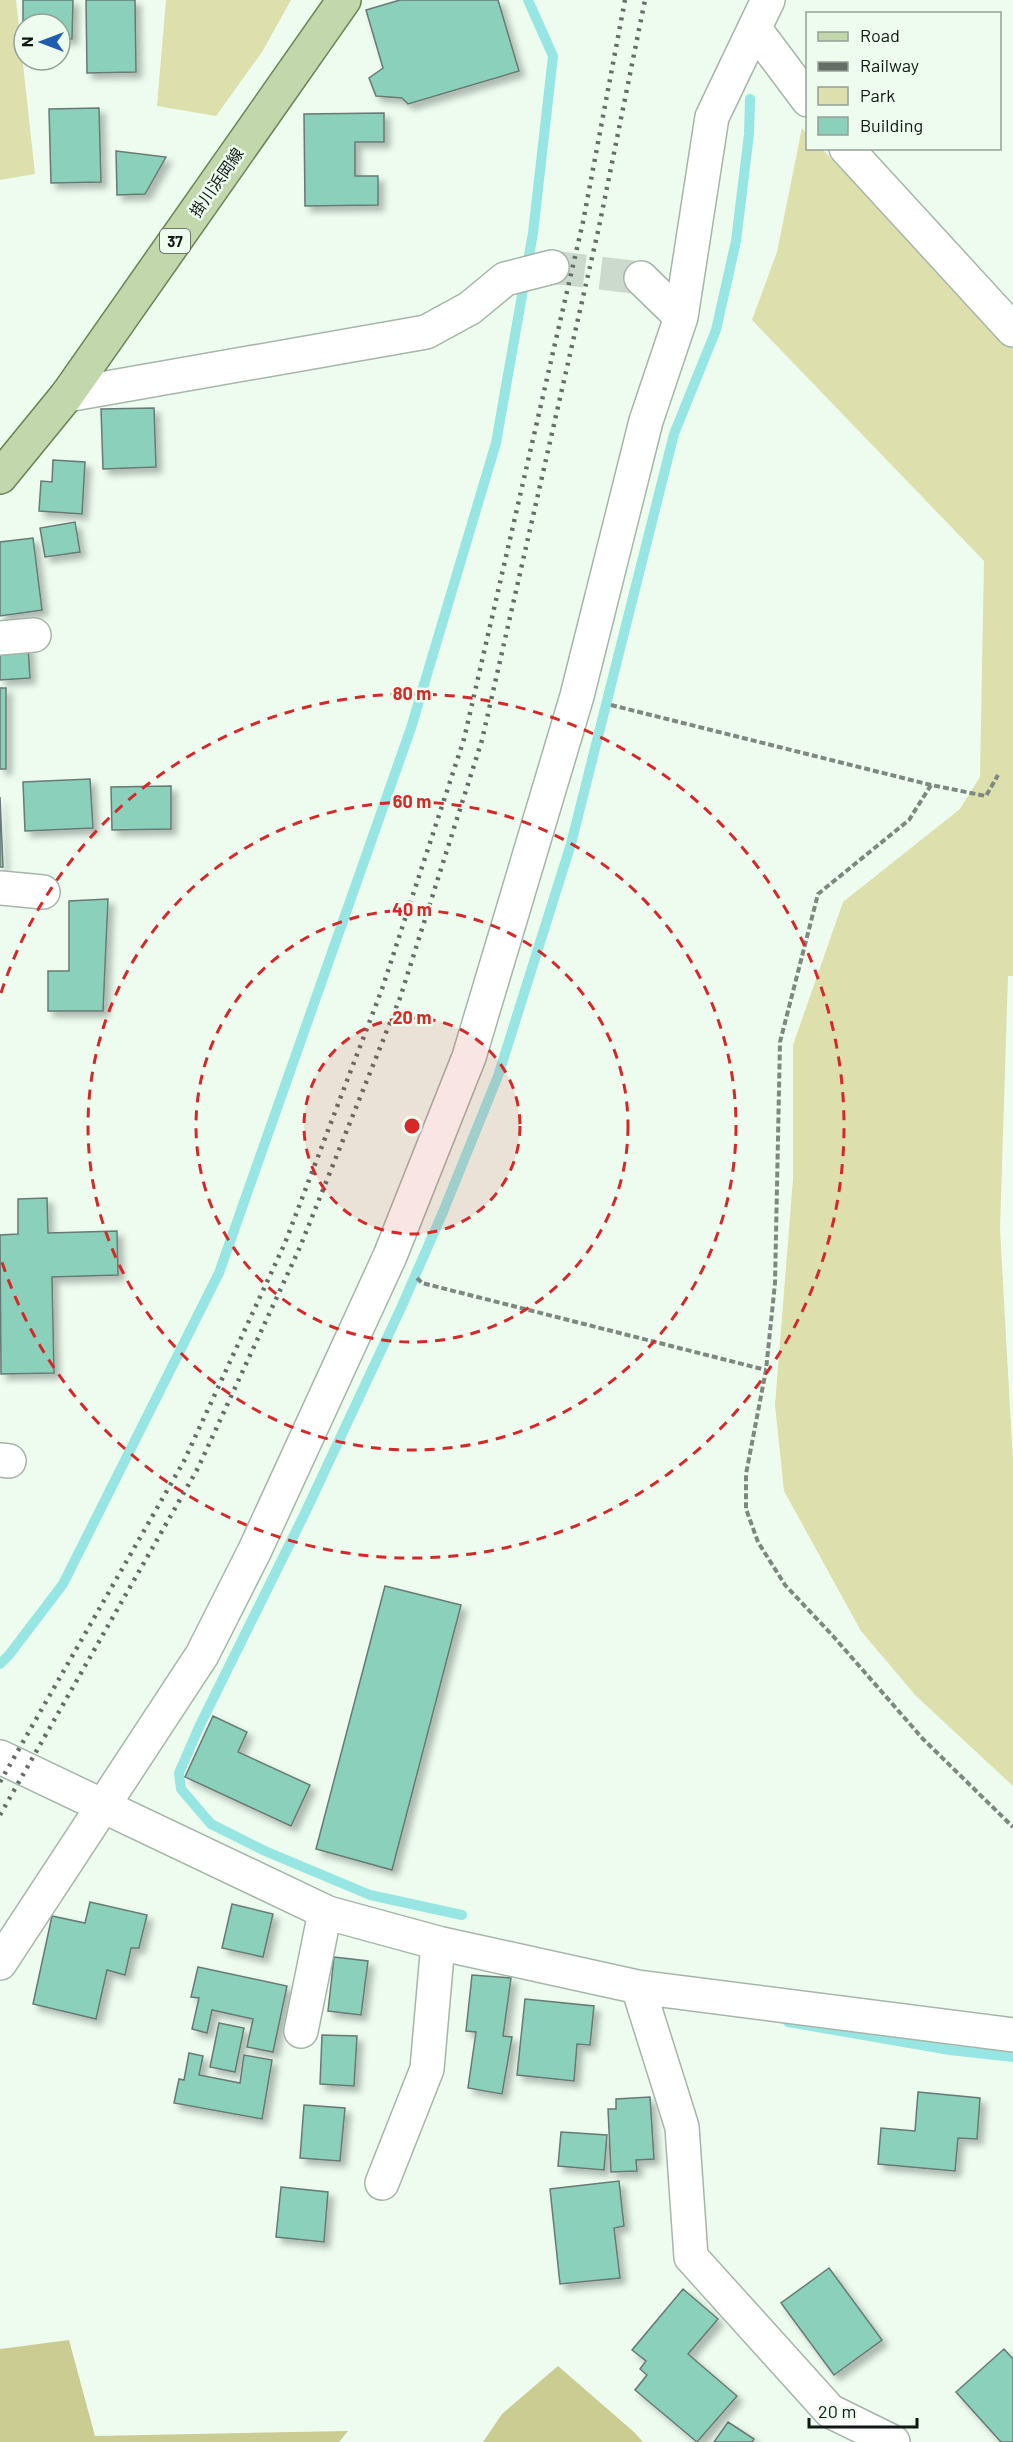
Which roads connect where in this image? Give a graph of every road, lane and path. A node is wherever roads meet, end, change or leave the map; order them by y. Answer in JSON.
{"nodes":[{"id":1,"x":344,"y":0,"type":"edge"},
{"id":2,"x":762,"y":14,"type":"edge"},
{"id":3,"x":806,"y":98,"type":"edge"},
{"id":4,"x":848,"y":150,"type":"edge"},
{"id":5,"x":552,"y":267,"type":"tunnel mouth"},
{"id":6,"x":641,"y":278,"type":"tunnel mouth"},
{"id":7,"x":681,"y":317,"type":"junction"},
{"id":8,"x":1013,"y":330,"type":"edge"},
{"id":9,"x":67,"y":395,"type":"junction"},
{"id":10,"x":0,"y":477,"type":"edge"},
{"id":11,"x":34,"y":635,"type":"dead end"},
{"id":12,"x":0,"y":638,"type":"edge"},
{"id":13,"x":629,"y":709,"type":"dead end"},
{"id":14,"x":998,"y":775,"type":"dead end"},
{"id":15,"x":931,"y":785,"type":"junction"},
{"id":16,"x":0,"y":888,"type":"edge"},
{"id":17,"x":44,"y":892,"type":"dead end"},
{"id":18,"x":422,"y":1283,"type":"dead end"},
{"id":19,"x":766,"y":1370,"type":"junction"},
{"id":20,"x":0,"y":1757,"type":"edge"},
{"id":21,"x":104,"y":1806,"type":"junction"},
{"id":22,"x":1013,"y":1827,"type":"edge"},
{"id":23,"x":325,"y":1912,"type":"junction"},
{"id":24,"x":438,"y":1943,"type":"junction"},
{"id":25,"x":0,"y":1963,"type":"edge"},
{"id":26,"x":639,"y":1989,"type":"junction"},
{"id":27,"x":301,"y":2031,"type":"dead end"},
{"id":28,"x":1013,"y":2035,"type":"edge"},
{"id":29,"x":382,"y":2183,"type":"dead end"},
{"id":30,"x":893,"y":2442,"type":"edge"}],
"edges":[{"from":1,"to":9,"type":"main road","name":"掛川浜岡線","number":"37"},
{"from":2,"to":3,"type":"street"},
{"from":2,"to":7,"type":"street"},
{"from":4,"to":8,"type":"street"},
{"from":5,"to":9,"type":"street"},
{"from":6,"to":7,"type":"street"},
{"from":7,"to":21,"type":"street"},
{"from":9,"to":10,"type":"main road","name":"掛川浜岡線","number":"37"},
{"from":11,"to":12,"type":"street"},
{"from":13,"to":15,"type":"path"},
{"from":14,"to":15,"type":"path"},
{"from":15,"to":19,"type":"path"},
{"from":16,"to":17,"type":"street"},
{"from":18,"to":19,"type":"path"},
{"from":19,"to":22,"type":"path"},
{"from":20,"to":21,"type":"street"},
{"from":21,"to":23,"type":"street"},
{"from":21,"to":25,"type":"street"},
{"from":23,"to":24,"type":"street"},
{"from":23,"to":27,"type":"street"},
{"from":24,"to":26,"type":"street"},
{"from":24,"to":29,"type":"street"},
{"from":26,"to":28,"type":"street"},
{"from":26,"to":30,"type":"street"}]}
